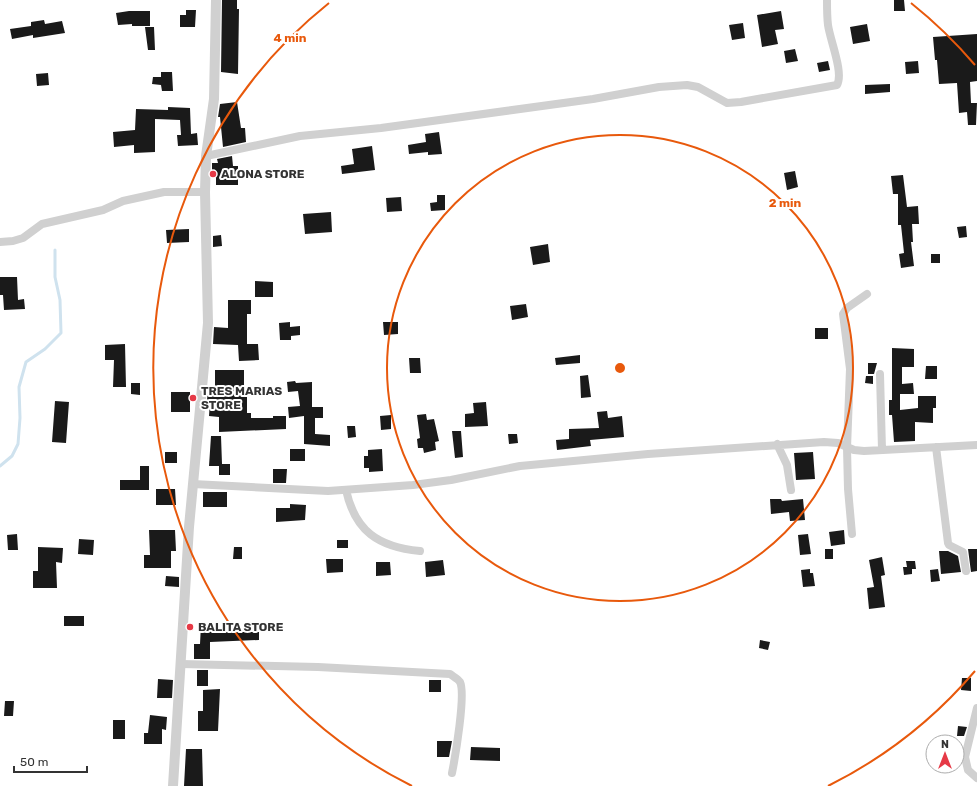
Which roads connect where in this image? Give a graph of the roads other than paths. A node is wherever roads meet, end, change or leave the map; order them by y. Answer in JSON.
{"nodes":[{"id":1,"x":216,"y":0,"type":"edge"},
{"id":2,"x":827,"y":0,"type":"edge"},
{"id":3,"x":206,"y":156,"type":"junction"},
{"id":4,"x":205,"y":192,"type":"junction"},
{"id":5,"x":0,"y":242,"type":"edge"},
{"id":6,"x":867,"y":294,"type":"dead end"},
{"id":7,"x":880,"y":374,"type":"dead end"},
{"id":8,"x":777,"y":444,"type":"junction"},
{"id":9,"x":977,"y":445,"type":"edge"},
{"id":10,"x":936,"y":447,"type":"junction"},
{"id":11,"x":847,"y":448,"type":"junction"},
{"id":12,"x":882,"y":450,"type":"junction"},
{"id":13,"x":193,"y":484,"type":"junction"},
{"id":14,"x":346,"y":490,"type":"junction"},
{"id":15,"x":791,"y":490,"type":"dead end"},
{"id":16,"x":852,"y":534,"type":"dead end"},
{"id":17,"x":420,"y":551,"type":"dead end"},
{"id":18,"x":966,"y":571,"type":"dead end"},
{"id":19,"x":181,"y":664,"type":"junction"},
{"id":20,"x":977,"y":708,"type":"edge"},
{"id":21,"x":452,"y":773,"type":"dead end"},
{"id":22,"x":977,"y":778,"type":"edge"},
{"id":23,"x":173,"y":786,"type":"edge"}],
"edges":[{"from":1,"to":3,"type":"street"},
{"from":2,"to":3,"type":"street"},
{"from":3,"to":4,"type":"street"},
{"from":4,"to":5,"type":"street"},
{"from":4,"to":13,"type":"street"},
{"from":6,"to":11,"type":"street"},
{"from":7,"to":12,"type":"street"},
{"from":8,"to":11,"type":"street"},
{"from":8,"to":14,"type":"street"},
{"from":8,"to":15,"type":"street"},
{"from":9,"to":10,"type":"street"},
{"from":10,"to":12,"type":"street"},
{"from":10,"to":18,"type":"street"},
{"from":11,"to":12,"type":"street"},
{"from":11,"to":16,"type":"street"},
{"from":13,"to":14,"type":"street"},
{"from":13,"to":19,"type":"street"},
{"from":14,"to":17,"type":"street"},
{"from":19,"to":21,"type":"street"},
{"from":19,"to":23,"type":"street"},
{"from":20,"to":22,"type":"street"}]}
